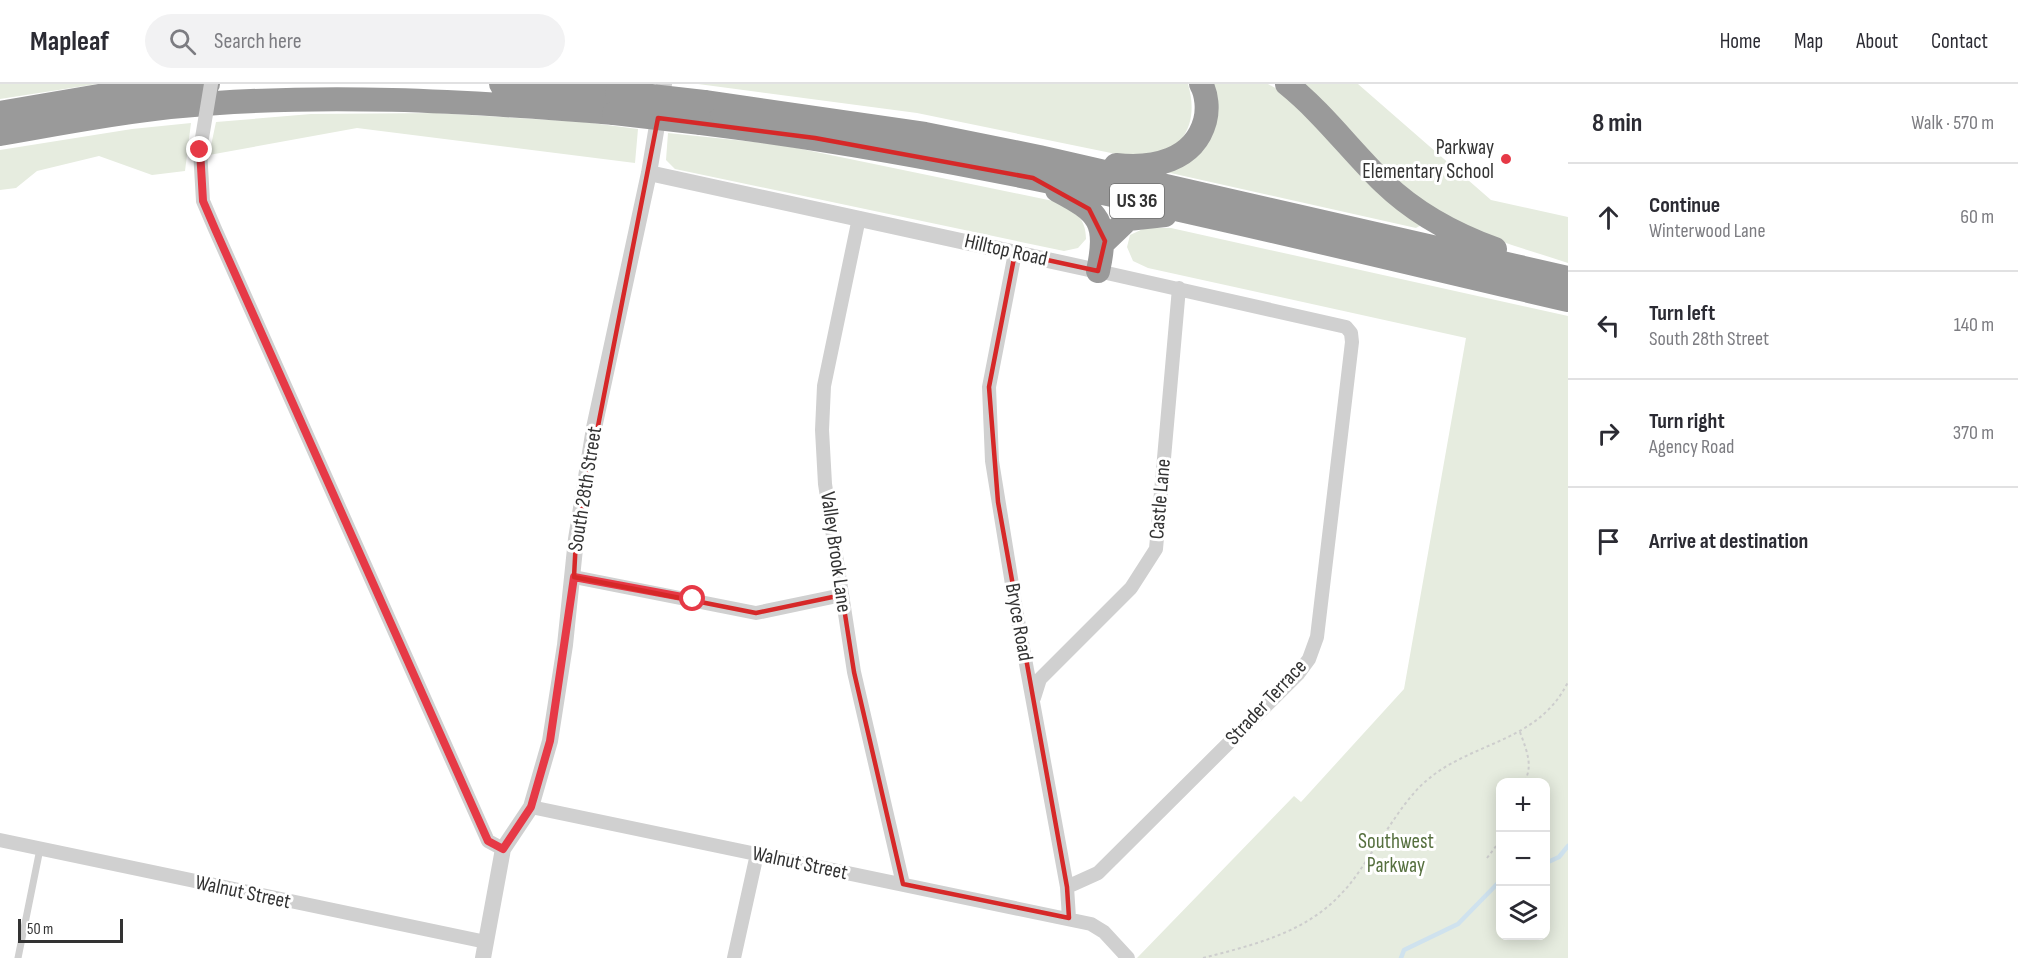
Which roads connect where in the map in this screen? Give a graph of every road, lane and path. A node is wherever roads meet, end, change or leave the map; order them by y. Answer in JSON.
{"nodes":[{"id":1,"x":209,"y":84,"type":"edge"},
{"id":2,"x":501,"y":84,"type":"edge"},
{"id":3,"x":664,"y":84,"type":"edge"},
{"id":4,"x":1201,"y":84,"type":"edge"},
{"id":5,"x":1287,"y":84,"type":"edge"},
{"id":6,"x":616,"y":103,"type":"junction"},
{"id":7,"x":0,"y":113,"type":"edge"},
{"id":8,"x":0,"y":134,"type":"edge"},
{"id":9,"x":1036,"y":167,"type":"junction"},
{"id":10,"x":649,"y":173,"type":"junction"},
{"id":11,"x":1196,"y":214,"type":"junction"},
{"id":12,"x":859,"y":218,"type":"junction"},
{"id":13,"x":1104,"y":241,"type":"junction"},
{"id":14,"x":1015,"y":253,"type":"junction"},
{"id":15,"x":1098,"y":271,"type":"junction"},
{"id":16,"x":1568,"y":277,"type":"edge"},
{"id":17,"x":1179,"y":288,"type":"junction"},
{"id":18,"x":1568,"y":300,"type":"edge"},
{"id":19,"x":1352,"y":342,"type":"joint"},
{"id":20,"x":574,"y":577,"type":"junction"},
{"id":21,"x":842,"y":595,"type":"junction"},
{"id":22,"x":1568,"y":682,"type":"edge"},
{"id":23,"x":1034,"y":700,"type":"junction"},
{"id":24,"x":1521,"y":732,"type":"junction"},
{"id":25,"x":1527,"y":778,"type":"edge"},
{"id":26,"x":531,"y":807,"type":"junction"},
{"id":27,"x":0,"y":840,"type":"edge"},
{"id":28,"x":1496,"y":846,"type":"edge"},
{"id":29,"x":40,"y":849,"type":"junction"},
{"id":30,"x":503,"y":849,"type":"junction"},
{"id":31,"x":757,"y":854,"type":"junction"},
{"id":32,"x":1487,"y":858,"type":"dead end"},
{"id":33,"x":903,"y":884,"type":"junction"},
{"id":34,"x":1067,"y":887,"type":"junction"},
{"id":35,"x":1069,"y":918,"type":"junction"},
{"id":36,"x":485,"y":950,"type":"edge"},
{"id":37,"x":18,"y":958,"type":"edge"},
{"id":38,"x":734,"y":958,"type":"edge"},
{"id":39,"x":1128,"y":958,"type":"edge"},
{"id":40,"x":1203,"y":958,"type":"edge"}],
"edges":[{"from":1,"to":7,"type":"highway"},
{"from":1,"to":30,"type":"street","bridge":true},
{"from":2,"to":6,"type":"highway","number":"US 36"},
{"from":3,"to":10,"type":"street","name":"South 28th Street"},
{"from":4,"to":9,"type":"highway"},
{"from":5,"to":16,"type":"highway"},
{"from":6,"to":8,"type":"highway","number":"US 36"},
{"from":6,"to":9,"type":"highway","number":"US 36","bridge":true},
{"from":9,"to":11,"type":"highway","number":"US 36"},
{"from":9,"to":13,"type":"highway"},
{"from":9,"to":16,"type":"highway","number":"US 36"},
{"from":10,"to":12,"type":"street","name":"Hilltop Road"},
{"from":10,"to":20,"type":"street","name":"South 28th Street"},
{"from":11,"to":13,"type":"highway"},
{"from":11,"to":18,"type":"highway","number":"US 36"},
{"from":12,"to":14,"type":"street","name":"Hilltop Road"},
{"from":12,"to":21,"type":"street","name":"Valley Brook Lane"},
{"from":13,"to":15,"type":"highway"},
{"from":14,"to":15,"type":"street","name":"Hilltop Road"},
{"from":14,"to":23,"type":"street","name":"Bryce Road"},
{"from":15,"to":17,"type":"street","name":"Hilltop Road"},
{"from":17,"to":19,"type":"street","name":"Hilltop Road"},
{"from":17,"to":23,"type":"street","name":"Castle Lane"},
{"from":19,"to":34,"type":"street","name":"Strader Terrace"},
{"from":20,"to":21,"type":"street"},
{"from":20,"to":26,"type":"street","name":"South 28th Street"},
{"from":21,"to":33,"type":"street","name":"Valley Brook Lane"},
{"from":22,"to":24,"type":"path"},
{"from":23,"to":34,"type":"street","name":"Bryce Road"},
{"from":24,"to":25,"type":"path"},
{"from":24,"to":40,"type":"path"},
{"from":26,"to":30,"type":"street","name":"South 28th Street"},
{"from":26,"to":31,"type":"street","name":"Walnut Street"},
{"from":27,"to":29,"type":"street","name":"Walnut Street"},
{"from":28,"to":32,"type":"path"},
{"from":29,"to":36,"type":"street","name":"Walnut Street"},
{"from":29,"to":37,"type":"lane"},
{"from":30,"to":36,"type":"street","name":"South 28th Street"},
{"from":31,"to":33,"type":"street","name":"Walnut Street"},
{"from":31,"to":38,"type":"street"},
{"from":33,"to":35,"type":"street","name":"Walnut Street"},
{"from":34,"to":35,"type":"street","name":"Bryce Road"},
{"from":35,"to":39,"type":"street"}]}
